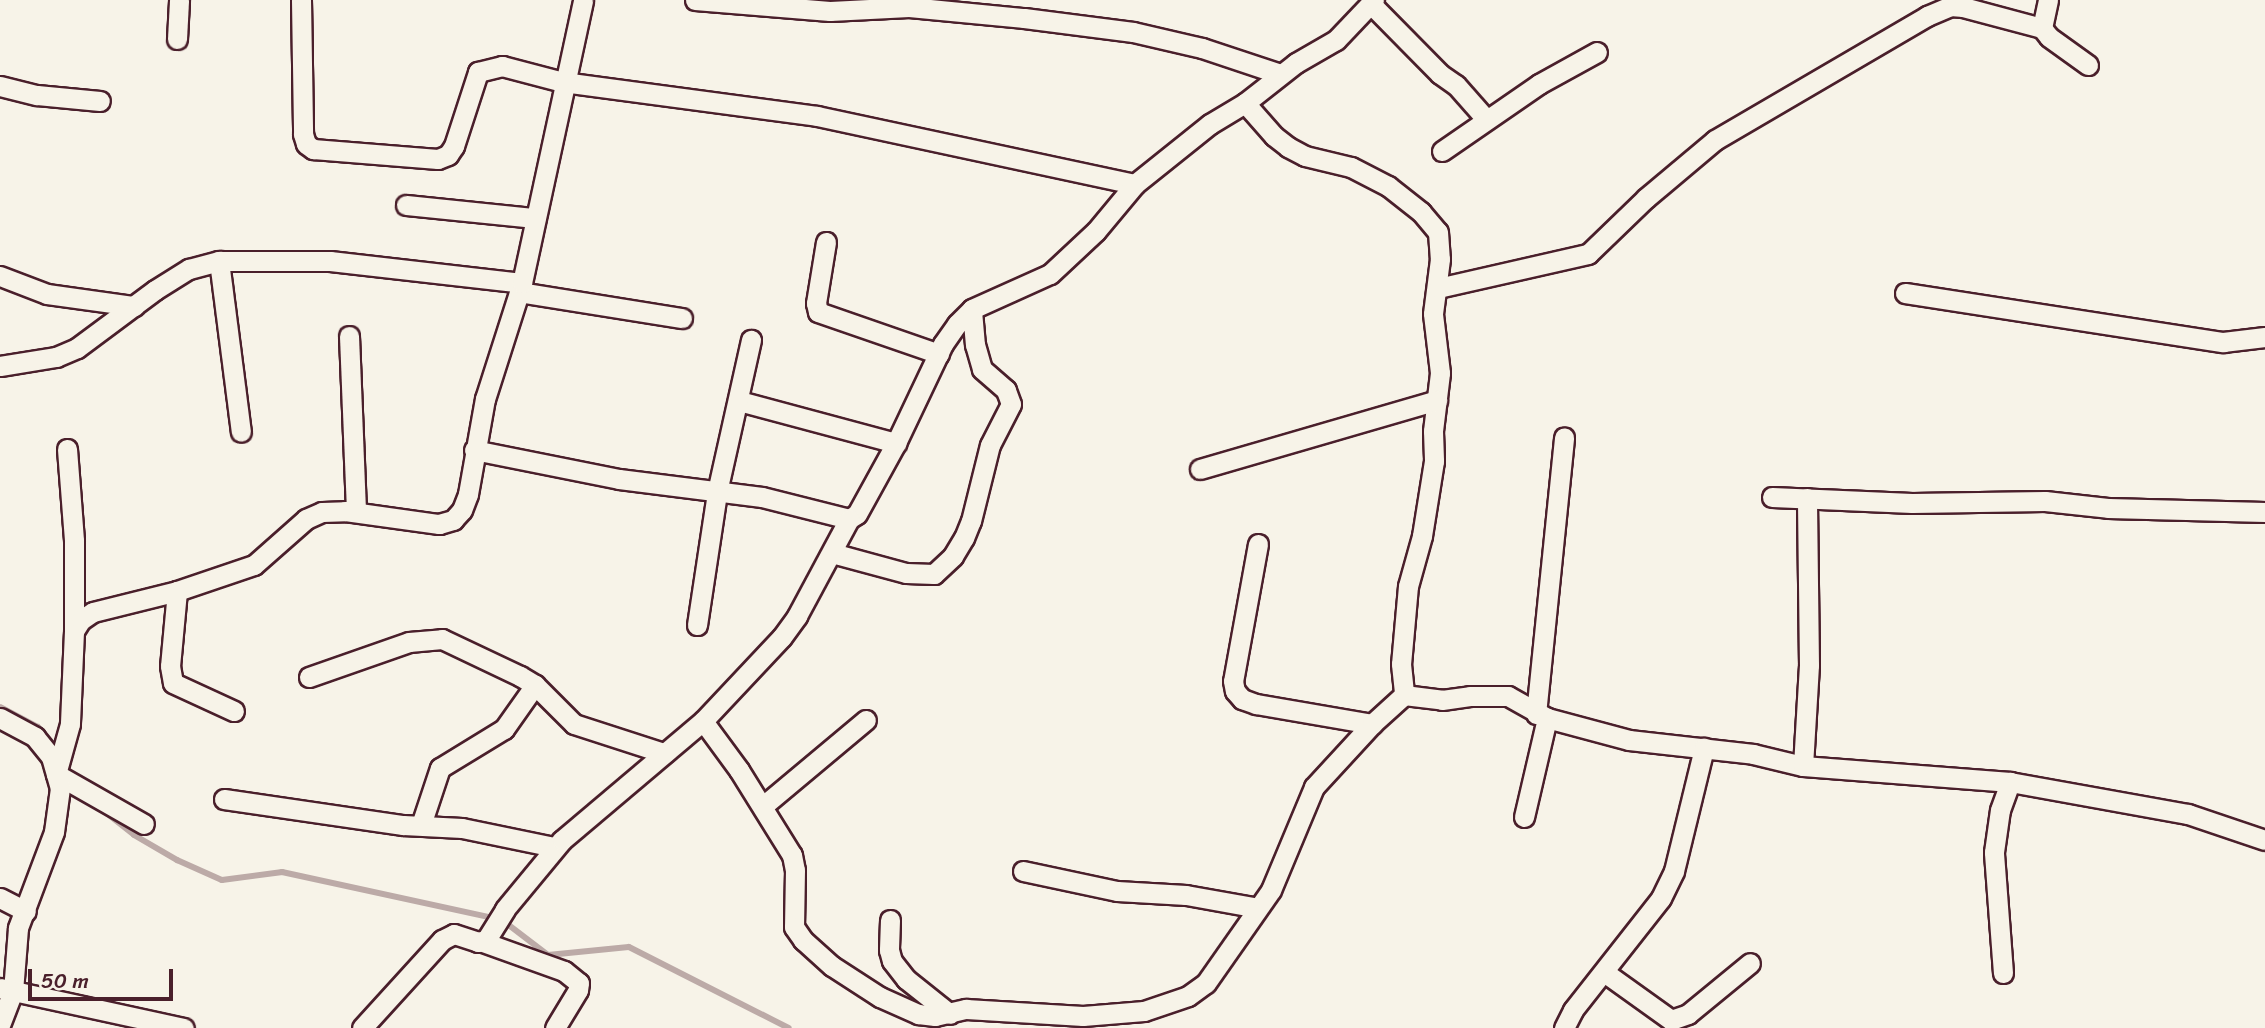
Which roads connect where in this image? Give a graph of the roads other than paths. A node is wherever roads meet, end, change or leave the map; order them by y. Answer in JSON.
{"nodes":[{"id":1,"x":178,"y":0,"type":"edge"},
{"id":2,"x":301,"y":0,"type":"edge"},
{"id":3,"x":583,"y":0,"type":"edge"},
{"id":4,"x":695,"y":0,"type":"edge"},
{"id":5,"x":2048,"y":0,"type":"edge"},
{"id":6,"x":1372,"y":2,"type":"edge"},
{"id":7,"x":2042,"y":28,"type":"junction"},
{"id":8,"x":177,"y":39,"type":"dead end"},
{"id":9,"x":1597,"y":52,"type":"dead end"},
{"id":10,"x":2088,"y":65,"type":"dead end"},
{"id":11,"x":1280,"y":74,"type":"junction"},
{"id":12,"x":564,"y":82,"type":"junction"},
{"id":13,"x":0,"y":86,"type":"edge"},
{"id":14,"x":100,"y":100,"type":"dead end"},
{"id":15,"x":1245,"y":103,"type":"junction"},
{"id":16,"x":1486,"y":119,"type":"junction"},
{"id":17,"x":1441,"y":151,"type":"dead end"},
{"id":18,"x":1135,"y":184,"type":"junction"},
{"id":19,"x":406,"y":205,"type":"dead end"},
{"id":20,"x":535,"y":218,"type":"junction"},
{"id":21,"x":826,"y":242,"type":"dead end"},
{"id":22,"x":219,"y":261,"type":"junction"},
{"id":23,"x":0,"y":276,"type":"edge"},
{"id":24,"x":521,"y":287,"type":"junction"},
{"id":25,"x":1438,"y":288,"type":"junction"},
{"id":26,"x":1906,"y":293,"type":"dead end"},
{"id":27,"x":134,"y":306,"type":"junction"},
{"id":28,"x":972,"y":309,"type":"junction"},
{"id":29,"x":682,"y":318,"type":"dead end"},
{"id":30,"x":349,"y":336,"type":"dead end"},
{"id":31,"x":2265,"y":337,"type":"edge"},
{"id":32,"x":751,"y":340,"type":"dead end"},
{"id":33,"x":939,"y":354,"type":"junction"},
{"id":34,"x":0,"y":366,"type":"edge"},
{"id":35,"x":1437,"y":400,"type":"junction"},
{"id":36,"x":739,"y":401,"type":"junction"},
{"id":37,"x":241,"y":432,"type":"dead end"},
{"id":38,"x":1563,"y":437,"type":"dead end"},
{"id":39,"x":896,"y":443,"type":"junction"},
{"id":40,"x":67,"y":449,"type":"dead end"},
{"id":41,"x":474,"y":450,"type":"junction"},
{"id":42,"x":1200,"y":469,"type":"dead end"},
{"id":43,"x":716,"y":492,"type":"junction"},
{"id":44,"x":1772,"y":497,"type":"dead end"},
{"id":45,"x":1807,"y":498,"type":"junction"},
{"id":46,"x":356,"y":512,"type":"junction"},
{"id":47,"x":2265,"y":512,"type":"edge"},
{"id":48,"x":849,"y":519,"type":"junction"},
{"id":49,"x":1258,"y":544,"type":"dead end"},
{"id":50,"x":831,"y":552,"type":"junction"},
{"id":51,"x":177,"y":591,"type":"junction"},
{"id":52,"x":697,"y":625,"type":"dead end"},
{"id":53,"x":74,"y":631,"type":"junction"},
{"id":54,"x":309,"y":677,"type":"dead end"},
{"id":55,"x":535,"y":685,"type":"junction"},
{"id":56,"x":1404,"y":695,"type":"junction"},
{"id":57,"x":234,"y":711,"type":"dead end"},
{"id":58,"x":1542,"y":716,"type":"junction"},
{"id":59,"x":0,"y":718,"type":"edge"},
{"id":60,"x":866,"y":720,"type":"dead end"},
{"id":61,"x":703,"y":721,"type":"junction"},
{"id":62,"x":1373,"y":724,"type":"junction"},
{"id":63,"x":1704,"y":748,"type":"junction"},
{"id":64,"x":664,"y":753,"type":"junction"},
{"id":65,"x":1803,"y":766,"type":"junction"},
{"id":66,"x":56,"y":774,"type":"junction"},
{"id":67,"x":2010,"y":782,"type":"junction"},
{"id":68,"x":224,"y":799,"type":"dead end"},
{"id":69,"x":762,"y":806,"type":"junction"},
{"id":70,"x":1524,"y":817,"type":"dead end"},
{"id":71,"x":144,"y":824,"type":"dead end"},
{"id":72,"x":421,"y":825,"type":"junction"},
{"id":73,"x":2265,"y":840,"type":"edge"},
{"id":74,"x":554,"y":847,"type":"junction"},
{"id":75,"x":1023,"y":871,"type":"dead end"},
{"id":76,"x":0,"y":898,"type":"edge"},
{"id":77,"x":1258,"y":908,"type":"junction"},
{"id":78,"x":26,"y":911,"type":"junction"},
{"id":79,"x":890,"y":920,"type":"dead end"},
{"id":80,"x":487,"y":938,"type":"junction"},
{"id":81,"x":1750,"y":963,"type":"dead end"},
{"id":82,"x":1604,"y":972,"type":"junction"},
{"id":83,"x":2003,"y":973,"type":"dead end"},
{"id":84,"x":6,"y":989,"type":"edge"},
{"id":85,"x":950,"y":1014,"type":"junction"},
{"id":86,"x":1101,"y":1021,"type":"edge"},
{"id":87,"x":0,"y":1025,"type":"edge"},
{"id":88,"x":184,"y":1028,"type":"edge"},
{"id":89,"x":362,"y":1028,"type":"edge"},
{"id":90,"x":555,"y":1028,"type":"edge"},
{"id":91,"x":1564,"y":1028,"type":"edge"}],
"edges":[{"from":1,"to":8,"type":"street"},
{"from":2,"to":12,"type":"street"},
{"from":3,"to":12,"type":"street"},
{"from":4,"to":11,"type":"street"},
{"from":5,"to":7,"type":"street"},
{"from":6,"to":11,"type":"street"},
{"from":6,"to":16,"type":"street"},
{"from":7,"to":10,"type":"street"},
{"from":7,"to":25,"type":"street"},
{"from":9,"to":16,"type":"street"},
{"from":11,"to":15,"type":"street"},
{"from":12,"to":18,"type":"street"},
{"from":12,"to":20,"type":"street"},
{"from":13,"to":14,"type":"street"},
{"from":15,"to":18,"type":"street"},
{"from":15,"to":25,"type":"street"},
{"from":16,"to":17,"type":"street"},
{"from":18,"to":28,"type":"street"},
{"from":19,"to":20,"type":"street"},
{"from":20,"to":24,"type":"street"},
{"from":21,"to":33,"type":"street"},
{"from":22,"to":24,"type":"street"},
{"from":22,"to":27,"type":"street"},
{"from":22,"to":37,"type":"street"},
{"from":23,"to":27,"type":"street"},
{"from":24,"to":29,"type":"street"},
{"from":24,"to":41,"type":"street"},
{"from":25,"to":35,"type":"street"},
{"from":26,"to":31,"type":"street"},
{"from":27,"to":34,"type":"street"},
{"from":28,"to":33,"type":"street"},
{"from":28,"to":50,"type":"street"},
{"from":30,"to":46,"type":"street"},
{"from":32,"to":36,"type":"street"},
{"from":33,"to":39,"type":"street"},
{"from":35,"to":42,"type":"street"},
{"from":35,"to":56,"type":"street"},
{"from":36,"to":39,"type":"street"},
{"from":36,"to":43,"type":"street"},
{"from":38,"to":58,"type":"street"},
{"from":39,"to":48,"type":"street"},
{"from":40,"to":53,"type":"street"},
{"from":41,"to":43,"type":"street"},
{"from":41,"to":46,"type":"street"},
{"from":43,"to":48,"type":"street"},
{"from":43,"to":52,"type":"street"},
{"from":44,"to":45,"type":"street"},
{"from":45,"to":47,"type":"street"},
{"from":45,"to":65,"type":"street"},
{"from":46,"to":51,"type":"street"},
{"from":48,"to":50,"type":"street"},
{"from":49,"to":62,"type":"street"},
{"from":50,"to":61,"type":"street"},
{"from":51,"to":53,"type":"street"},
{"from":51,"to":57,"type":"street"},
{"from":53,"to":66,"type":"street"},
{"from":54,"to":55,"type":"street"},
{"from":55,"to":64,"type":"street"},
{"from":55,"to":72,"type":"street"},
{"from":56,"to":58,"type":"street"},
{"from":56,"to":62,"type":"street"},
{"from":58,"to":63,"type":"street"},
{"from":58,"to":70,"type":"street"},
{"from":59,"to":66,"type":"street"},
{"from":60,"to":69,"type":"street"},
{"from":61,"to":64,"type":"street"},
{"from":61,"to":69,"type":"street"},
{"from":62,"to":77,"type":"street"},
{"from":63,"to":65,"type":"street"},
{"from":63,"to":82,"type":"street"},
{"from":64,"to":74,"type":"street"},
{"from":65,"to":67,"type":"street"},
{"from":66,"to":71,"type":"street"},
{"from":66,"to":78,"type":"street"},
{"from":67,"to":73,"type":"street"},
{"from":67,"to":83,"type":"street"},
{"from":68,"to":72,"type":"street"},
{"from":69,"to":85,"type":"street"},
{"from":72,"to":74,"type":"street"},
{"from":74,"to":80,"type":"street"},
{"from":75,"to":77,"type":"street"},
{"from":76,"to":78,"type":"street"},
{"from":77,"to":86,"type":"street"},
{"from":78,"to":84,"type":"street"},
{"from":79,"to":85,"type":"street"},
{"from":80,"to":89,"type":"street"},
{"from":80,"to":90,"type":"street"},
{"from":81,"to":82,"type":"street"},
{"from":82,"to":91,"type":"street"},
{"from":84,"to":87,"type":"street"},
{"from":84,"to":88,"type":"street"},
{"from":85,"to":86,"type":"street"}]}
